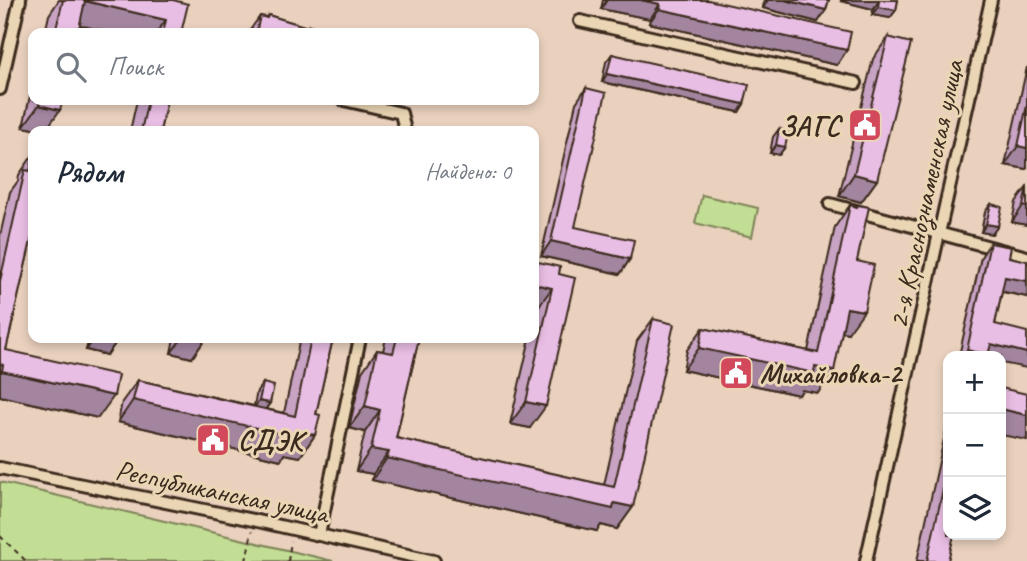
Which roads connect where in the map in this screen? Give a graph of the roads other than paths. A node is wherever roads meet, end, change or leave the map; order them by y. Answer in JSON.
{"nodes":[{"id":1,"x":20,"y":0,"type":"edge"},
{"id":2,"x":991,"y":0,"type":"edge"},
{"id":3,"x":580,"y":21,"type":"dead end"},
{"id":4,"x":856,"y":83,"type":"dead end"},
{"id":5,"x":0,"y":89,"type":"edge"},
{"id":6,"x":366,"y":105,"type":"edge"},
{"id":7,"x":404,"y":126,"type":"edge"},
{"id":8,"x":830,"y":204,"type":"dead end"},
{"id":9,"x":940,"y":234,"type":"junction"},
{"id":10,"x":1027,"y":257,"type":"edge"},
{"id":11,"x":359,"y":343,"type":"edge"},
{"id":12,"x":0,"y":468,"type":"edge"},
{"id":13,"x":319,"y":535,"type":"junction"},
{"id":14,"x":434,"y":561,"type":"edge"},
{"id":15,"x":866,"y":561,"type":"edge"}],
"edges":[{"from":1,"to":5,"type":"street"},
{"from":2,"to":9,"type":"street","name":"2-я Краснознаменская улица"},
{"from":3,"to":4,"type":"street"},
{"from":6,"to":7,"type":"street"},
{"from":8,"to":9,"type":"street"},
{"from":9,"to":10,"type":"street"},
{"from":9,"to":15,"type":"street","name":"2-я Краснознаменская улица"},
{"from":11,"to":13,"type":"street"},
{"from":12,"to":13,"type":"street","name":"Республиканская улица"},
{"from":13,"to":14,"type":"street","name":"Республиканская улица"}]}
